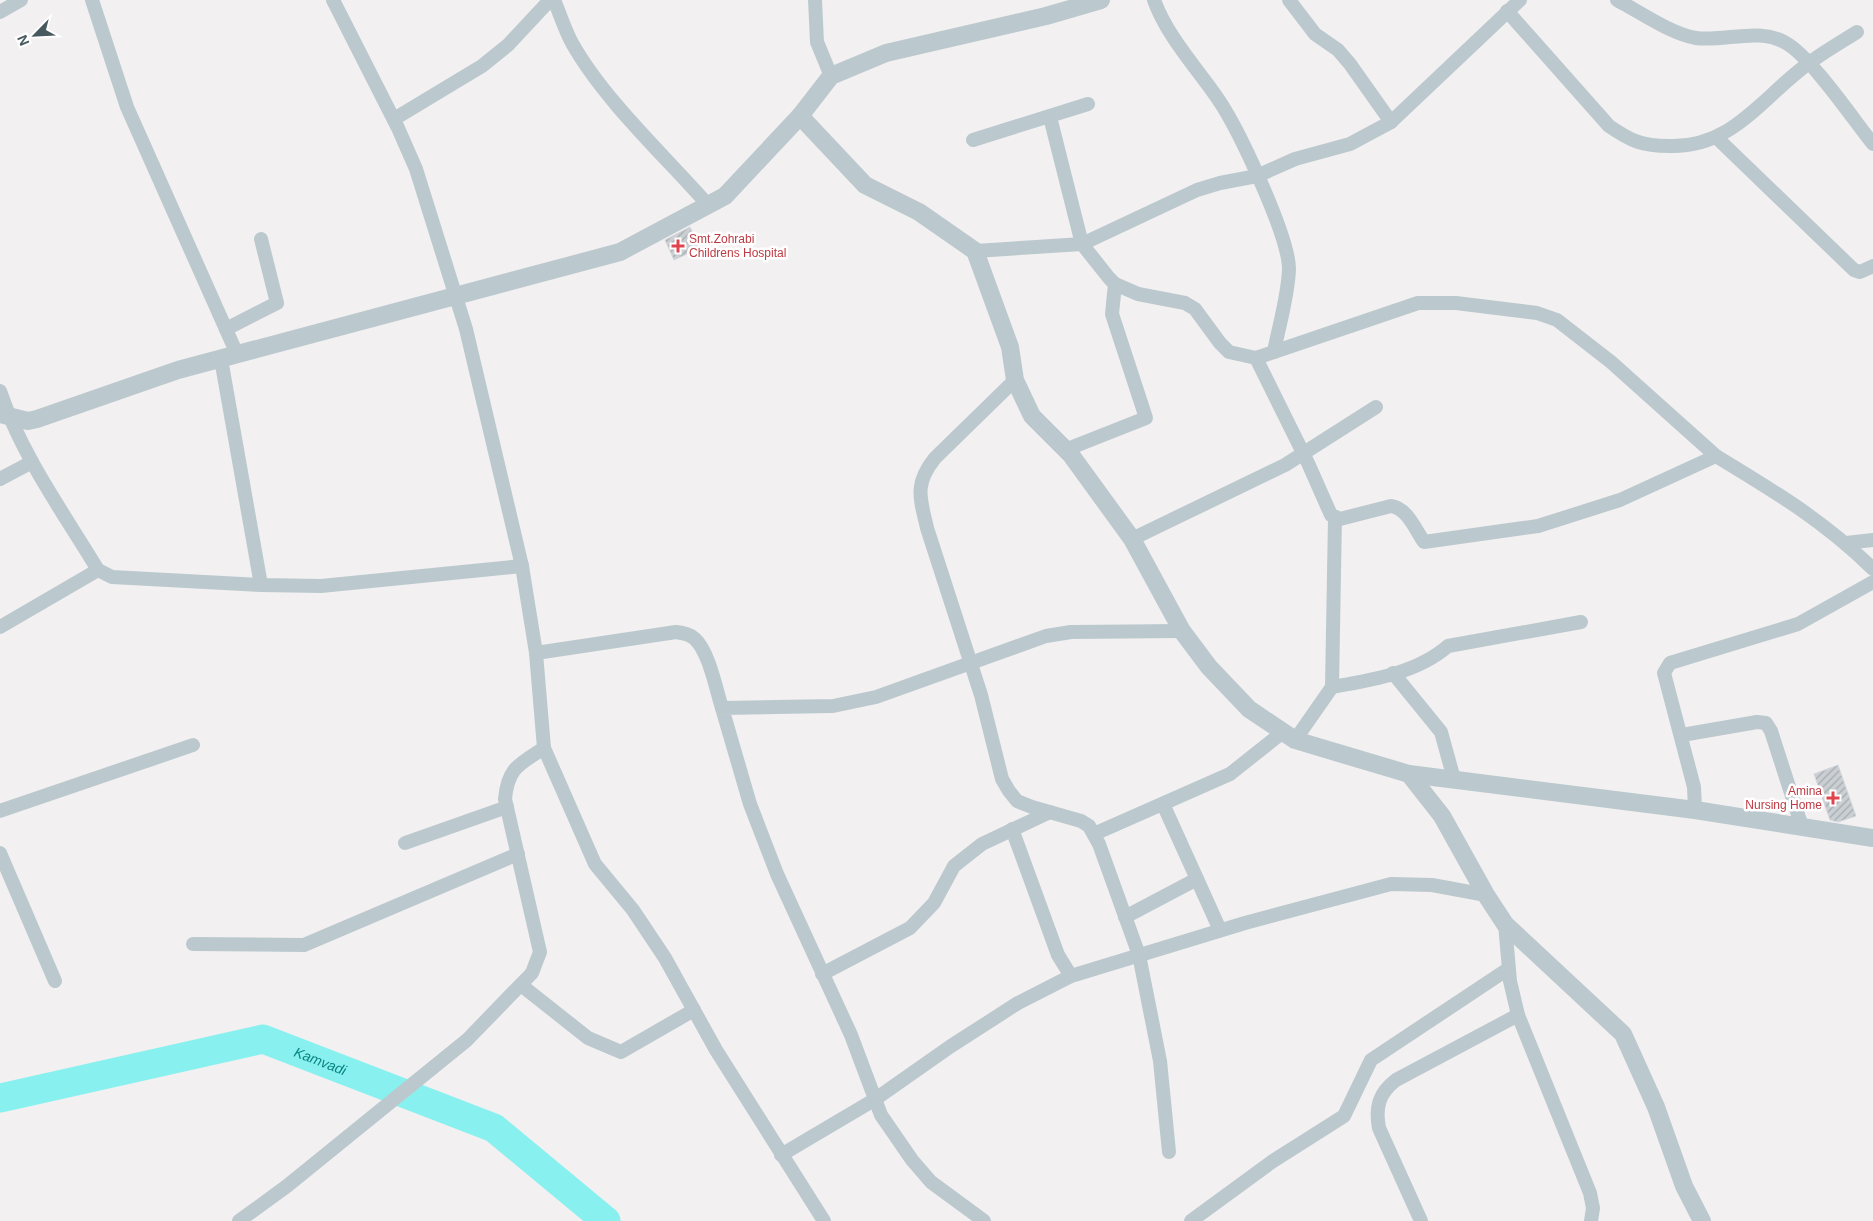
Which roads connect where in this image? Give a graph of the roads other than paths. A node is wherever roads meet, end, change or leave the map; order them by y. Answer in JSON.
{"nodes":[{"id":1,"x":21,"y":0,"type":"edge"},
{"id":2,"x":92,"y":0,"type":"edge"},
{"id":3,"x":333,"y":0,"type":"edge"},
{"id":4,"x":550,"y":0,"type":"edge"},
{"id":5,"x":554,"y":0,"type":"edge"},
{"id":6,"x":815,"y":0,"type":"edge"},
{"id":7,"x":1101,"y":0,"type":"edge"},
{"id":8,"x":1154,"y":0,"type":"edge"},
{"id":9,"x":1289,"y":0,"type":"edge"},
{"id":10,"x":1520,"y":0,"type":"edge"},
{"id":11,"x":1617,"y":0,"type":"edge"},
{"id":12,"x":1508,"y":11,"type":"junction"},
{"id":13,"x":0,"y":12,"type":"edge"},
{"id":14,"x":1857,"y":32,"type":"dead end"},
{"id":15,"x":1808,"y":63,"type":"junction"},
{"id":16,"x":831,"y":76,"type":"junction"},
{"id":17,"x":1088,"y":104,"type":"dead end"},
{"id":18,"x":800,"y":116,"type":"junction"},
{"id":19,"x":1050,"y":117,"type":"junction"},
{"id":20,"x":394,"y":119,"type":"junction"},
{"id":21,"x":1391,"y":122,"type":"junction"},
{"id":22,"x":1717,"y":138,"type":"junction"},
{"id":23,"x":972,"y":140,"type":"dead end"},
{"id":24,"x":1873,"y":144,"type":"edge"},
{"id":25,"x":1257,"y":176,"type":"junction"},
{"id":26,"x":708,"y":205,"type":"junction"},
{"id":27,"x":261,"y":239,"type":"dead end"},
{"id":28,"x":1082,"y":244,"type":"junction"},
{"id":29,"x":976,"y":251,"type":"junction"},
{"id":30,"x":1873,"y":266,"type":"edge"},
{"id":31,"x":1115,"y":284,"type":"junction"},
{"id":32,"x":456,"y":296,"type":"junction"},
{"id":33,"x":226,"y":329,"type":"junction"},
{"id":34,"x":1274,"y":352,"type":"junction"},
{"id":35,"x":229,"y":356,"type":"junction"},
{"id":36,"x":1256,"y":358,"type":"junction"},
{"id":37,"x":1015,"y":380,"type":"junction"},
{"id":38,"x":0,"y":392,"type":"edge"},
{"id":39,"x":1376,"y":407,"type":"dead end"},
{"id":40,"x":4,"y":415,"type":"edge"},
{"id":41,"x":1065,"y":450,"type":"junction"},
{"id":42,"x":1303,"y":452,"type":"junction"},
{"id":43,"x":1716,"y":456,"type":"junction"},
{"id":44,"x":32,"y":462,"type":"junction"},
{"id":45,"x":0,"y":479,"type":"edge"},
{"id":46,"x":1335,"y":517,"type":"junction"},
{"id":47,"x":1132,"y":540,"type":"junction"},
{"id":48,"x":1873,"y":540,"type":"edge"},
{"id":49,"x":1846,"y":543,"type":"junction"},
{"id":50,"x":522,"y":566,"type":"junction"},
{"id":51,"x":1873,"y":569,"type":"edge"},
{"id":52,"x":98,"y":570,"type":"junction"},
{"id":53,"x":1873,"y":582,"type":"edge"},
{"id":54,"x":261,"y":585,"type":"junction"},
{"id":55,"x":1581,"y":622,"type":"dead end"},
{"id":56,"x":0,"y":627,"type":"edge"},
{"id":57,"x":1182,"y":631,"type":"junction"},
{"id":58,"x":536,"y":653,"type":"junction"},
{"id":59,"x":969,"y":662,"type":"junction"},
{"id":60,"x":1393,"y":673,"type":"junction"},
{"id":61,"x":1332,"y":687,"type":"junction"},
{"id":62,"x":722,"y":708,"type":"junction"},
{"id":63,"x":1682,"y":735,"type":"junction"},
{"id":64,"x":1289,"y":736,"type":"junction"},
{"id":65,"x":193,"y":745,"type":"dead end"},
{"id":66,"x":544,"y":748,"type":"junction"},
{"id":67,"x":1409,"y":774,"type":"junction"},
{"id":68,"x":1454,"y":779,"type":"junction"},
{"id":69,"x":1163,"y":804,"type":"junction"},
{"id":70,"x":506,"y":807,"type":"junction"},
{"id":71,"x":1695,"y":810,"type":"junction"},
{"id":72,"x":0,"y":811,"type":"edge"},
{"id":73,"x":1050,"y":812,"type":"junction"},
{"id":74,"x":1802,"y":827,"type":"junction"},
{"id":75,"x":1012,"y":829,"type":"junction"},
{"id":76,"x":1094,"y":834,"type":"junction"},
{"id":77,"x":1873,"y":838,"type":"edge"},
{"id":78,"x":405,"y":843,"type":"dead end"},
{"id":79,"x":0,"y":853,"type":"edge"},
{"id":80,"x":518,"y":854,"type":"junction"},
{"id":81,"x":1197,"y":879,"type":"junction"},
{"id":82,"x":1486,"y":895,"type":"junction"},
{"id":83,"x":1125,"y":917,"type":"junction"},
{"id":84,"x":1505,"y":924,"type":"junction"},
{"id":85,"x":1220,"y":930,"type":"junction"},
{"id":86,"x":193,"y":944,"type":"dead end"},
{"id":87,"x":1139,"y":955,"type":"junction"},
{"id":88,"x":1508,"y":969,"type":"junction"},
{"id":89,"x":822,"y":974,"type":"junction"},
{"id":90,"x":1070,"y":976,"type":"junction"},
{"id":91,"x":55,"y":981,"type":"dead end"},
{"id":92,"x":521,"y":985,"type":"junction"},
{"id":93,"x":694,"y":1010,"type":"junction"},
{"id":94,"x":1518,"y":1015,"type":"junction"},
{"id":95,"x":874,"y":1100,"type":"junction"},
{"id":96,"x":1169,"y":1152,"type":"dead end"},
{"id":97,"x":781,"y":1155,"type":"junction"},
{"id":98,"x":239,"y":1221,"type":"edge"},
{"id":99,"x":824,"y":1221,"type":"edge"},
{"id":100,"x":984,"y":1221,"type":"edge"},
{"id":101,"x":1191,"y":1221,"type":"edge"},
{"id":102,"x":1421,"y":1221,"type":"edge"},
{"id":103,"x":1591,"y":1221,"type":"edge"},
{"id":104,"x":1702,"y":1221,"type":"edge"}],
"edges":[{"from":1,"to":13,"type":"street"},
{"from":2,"to":33,"type":"street"},
{"from":3,"to":20,"type":"street"},
{"from":4,"to":20,"type":"street"},
{"from":5,"to":26,"type":"street"},
{"from":6,"to":16,"type":"street"},
{"from":7,"to":16,"type":"street"},
{"from":8,"to":25,"type":"street"},
{"from":9,"to":21,"type":"street"},
{"from":10,"to":12,"type":"street"},
{"from":11,"to":15,"type":"street"},
{"from":12,"to":21,"type":"street"},
{"from":12,"to":22,"type":"street"},
{"from":14,"to":15,"type":"street"},
{"from":15,"to":22,"type":"street"},
{"from":15,"to":24,"type":"street"},
{"from":16,"to":18,"type":"street"},
{"from":17,"to":19,"type":"street"},
{"from":18,"to":26,"type":"street"},
{"from":18,"to":29,"type":"street"},
{"from":19,"to":23,"type":"street"},
{"from":19,"to":28,"type":"street"},
{"from":20,"to":32,"type":"street"},
{"from":21,"to":25,"type":"street"},
{"from":22,"to":30,"type":"street"},
{"from":25,"to":28,"type":"street"},
{"from":25,"to":34,"type":"street"},
{"from":26,"to":32,"type":"street"},
{"from":27,"to":33,"type":"street"},
{"from":28,"to":29,"type":"street"},
{"from":28,"to":31,"type":"street"},
{"from":29,"to":37,"type":"street"},
{"from":31,"to":36,"type":"street"},
{"from":31,"to":41,"type":"street"},
{"from":32,"to":35,"type":"street"},
{"from":32,"to":50,"type":"street"},
{"from":33,"to":35,"type":"street"},
{"from":34,"to":36,"type":"street"},
{"from":34,"to":43,"type":"street"},
{"from":35,"to":40,"type":"street"},
{"from":35,"to":54,"type":"street"},
{"from":36,"to":42,"type":"street"},
{"from":37,"to":41,"type":"street"},
{"from":37,"to":59,"type":"street"},
{"from":38,"to":40,"type":"street"},
{"from":39,"to":42,"type":"street"},
{"from":40,"to":44,"type":"street"},
{"from":41,"to":47,"type":"street"},
{"from":42,"to":46,"type":"street"},
{"from":42,"to":47,"type":"street"},
{"from":43,"to":46,"type":"street"},
{"from":43,"to":49,"type":"street"},
{"from":44,"to":45,"type":"street"},
{"from":44,"to":52,"type":"street"},
{"from":46,"to":61,"type":"street"},
{"from":47,"to":57,"type":"street"},
{"from":48,"to":49,"type":"street"},
{"from":49,"to":51,"type":"street"},
{"from":50,"to":54,"type":"street"},
{"from":50,"to":58,"type":"street"},
{"from":52,"to":54,"type":"street"},
{"from":52,"to":56,"type":"street"},
{"from":53,"to":63,"type":"street"},
{"from":55,"to":60,"type":"street"},
{"from":57,"to":59,"type":"street"},
{"from":57,"to":64,"type":"street"},
{"from":58,"to":62,"type":"street"},
{"from":58,"to":66,"type":"street"},
{"from":59,"to":62,"type":"street"},
{"from":59,"to":73,"type":"street"},
{"from":60,"to":61,"type":"street"},
{"from":60,"to":68,"type":"street"},
{"from":61,"to":64,"type":"street"},
{"from":62,"to":89,"type":"street"},
{"from":63,"to":71,"type":"street"},
{"from":63,"to":74,"type":"street"},
{"from":64,"to":67,"type":"street"},
{"from":64,"to":69,"type":"street"},
{"from":65,"to":72,"type":"street"},
{"from":66,"to":70,"type":"street"},
{"from":66,"to":93,"type":"street"},
{"from":67,"to":68,"type":"street"},
{"from":67,"to":82,"type":"street"},
{"from":68,"to":71,"type":"street"},
{"from":69,"to":76,"type":"street"},
{"from":69,"to":81,"type":"street"},
{"from":70,"to":78,"type":"street"},
{"from":70,"to":80,"type":"street"},
{"from":71,"to":74,"type":"street"},
{"from":73,"to":75,"type":"street"},
{"from":73,"to":76,"type":"street"},
{"from":74,"to":77,"type":"street"},
{"from":75,"to":89,"type":"street"},
{"from":75,"to":90,"type":"street"},
{"from":76,"to":83,"type":"street"},
{"from":79,"to":91,"type":"street"},
{"from":80,"to":86,"type":"street"},
{"from":80,"to":92,"type":"street"},
{"from":81,"to":83,"type":"street"},
{"from":81,"to":85,"type":"street"},
{"from":82,"to":84,"type":"street"},
{"from":82,"to":85,"type":"street"},
{"from":83,"to":87,"type":"street"},
{"from":84,"to":88,"type":"street"},
{"from":84,"to":104,"type":"street"},
{"from":85,"to":87,"type":"street"},
{"from":87,"to":90,"type":"street"},
{"from":87,"to":96,"type":"street"},
{"from":88,"to":94,"type":"street"},
{"from":88,"to":101,"type":"street"},
{"from":89,"to":95,"type":"street"},
{"from":90,"to":95,"type":"street"},
{"from":92,"to":93,"type":"street"},
{"from":92,"to":98,"type":"street"},
{"from":93,"to":97,"type":"street"},
{"from":94,"to":102,"type":"street"},
{"from":94,"to":103,"type":"street"},
{"from":95,"to":97,"type":"street"},
{"from":95,"to":100,"type":"street"},
{"from":97,"to":99,"type":"street"}]}
